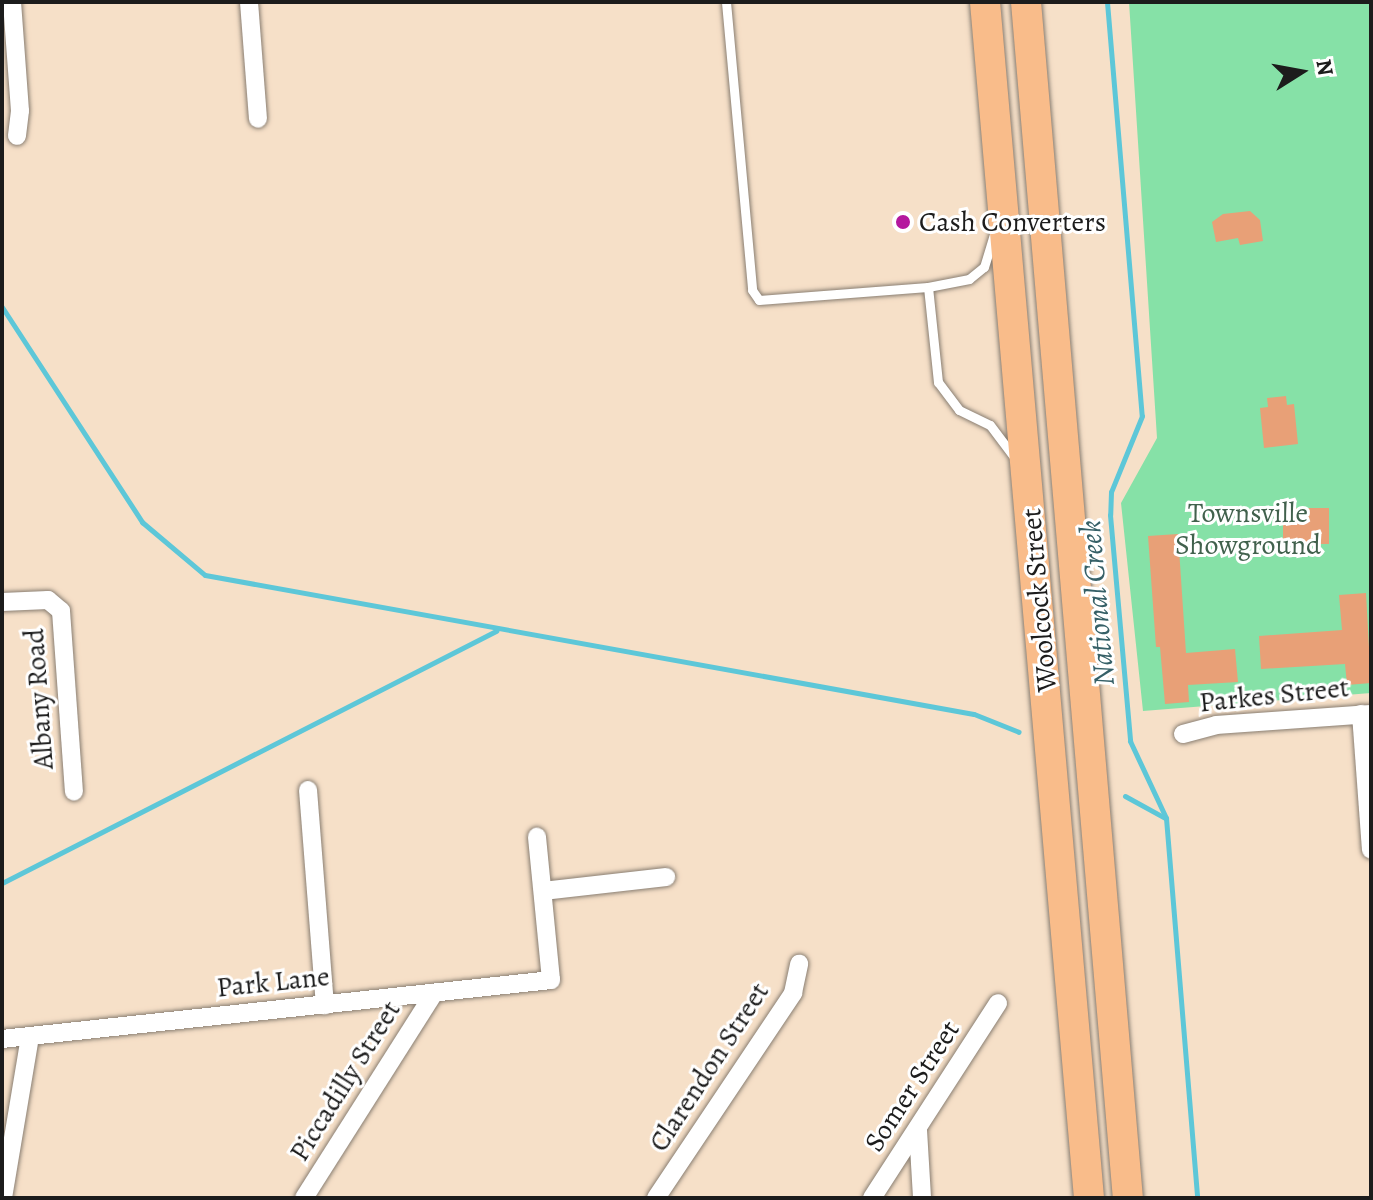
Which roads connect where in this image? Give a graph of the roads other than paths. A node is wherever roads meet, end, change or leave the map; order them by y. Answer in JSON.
{"nodes":[{"id":1,"x":12,"y":2,"type":"edge"},
{"id":2,"x":249,"y":2,"type":"edge"},
{"id":3,"x":726,"y":2,"type":"edge"},
{"id":4,"x":985,"y":2,"type":"edge"},
{"id":5,"x":1026,"y":2,"type":"edge"},
{"id":6,"x":258,"y":119,"type":"dead end"},
{"id":7,"x":17,"y":136,"type":"dead end"},
{"id":8,"x":1002,"y":174,"type":"junction"},
{"id":9,"x":928,"y":287,"type":"junction"},
{"id":10,"x":1029,"y":479,"type":"junction"},
{"id":11,"x":2,"y":602,"type":"edge"},
{"id":12,"x":1366,"y":714,"type":"edge"},
{"id":13,"x":1183,"y":734,"type":"dead end"},
{"id":14,"x":308,"y":790,"type":"dead end"},
{"id":15,"x":74,"y":792,"type":"dead end"},
{"id":16,"x":537,"y":837,"type":"dead end"},
{"id":17,"x":1371,"y":850,"type":"edge"},
{"id":18,"x":666,"y":877,"type":"dead end"},
{"id":19,"x":543,"y":891,"type":"junction"},
{"id":20,"x":799,"y":964,"type":"dead end"},
{"id":21,"x":434,"y":993,"type":"junction"},
{"id":22,"x":998,"y":1003,"type":"dead end"},
{"id":23,"x":325,"y":1005,"type":"junction"},
{"id":24,"x":30,"y":1037,"type":"junction"},
{"id":25,"x":2,"y":1039,"type":"edge"},
{"id":26,"x":918,"y":1130,"type":"junction"},
{"id":27,"x":1125,"y":1191,"type":"edge"},
{"id":28,"x":1086,"y":1193,"type":"edge"},
{"id":29,"x":3,"y":1198,"type":"edge"},
{"id":30,"x":304,"y":1198,"type":"edge"},
{"id":31,"x":656,"y":1198,"type":"edge"},
{"id":32,"x":872,"y":1198,"type":"edge"},
{"id":33,"x":922,"y":1198,"type":"edge"}],
"edges":[{"from":1,"to":7,"type":"street"},
{"from":2,"to":6,"type":"street"},
{"from":3,"to":9,"type":"lane"},
{"from":4,"to":8,"type":"main road","name":"Woolcock Street"},
{"from":5,"to":27,"type":"main road","name":"Woolcock Street"},
{"from":8,"to":9,"type":"lane"},
{"from":8,"to":10,"type":"main road","name":"Woolcock Street"},
{"from":9,"to":10,"type":"lane"},
{"from":10,"to":28,"type":"main road","name":"Woolcock Street"},
{"from":11,"to":15,"type":"street","name":"Albany Road"},
{"from":12,"to":13,"type":"street","name":"Parkes Street"},
{"from":12,"to":17,"type":"street"},
{"from":14,"to":23,"type":"street"},
{"from":16,"to":19,"type":"street"},
{"from":18,"to":19,"type":"street"},
{"from":19,"to":21,"type":"street","name":"Park Lane"},
{"from":20,"to":31,"type":"street","name":"Clarendon Street"},
{"from":21,"to":23,"type":"street","name":"Park Lane"},
{"from":21,"to":30,"type":"street","name":"Piccadilly Street"},
{"from":22,"to":26,"type":"street","name":"Somer Street"},
{"from":23,"to":24,"type":"street","name":"Park Lane"},
{"from":24,"to":25,"type":"street","name":"Park Lane"},
{"from":24,"to":29,"type":"street"},
{"from":26,"to":32,"type":"street","name":"Somer Street"},
{"from":26,"to":33,"type":"street"}]}
